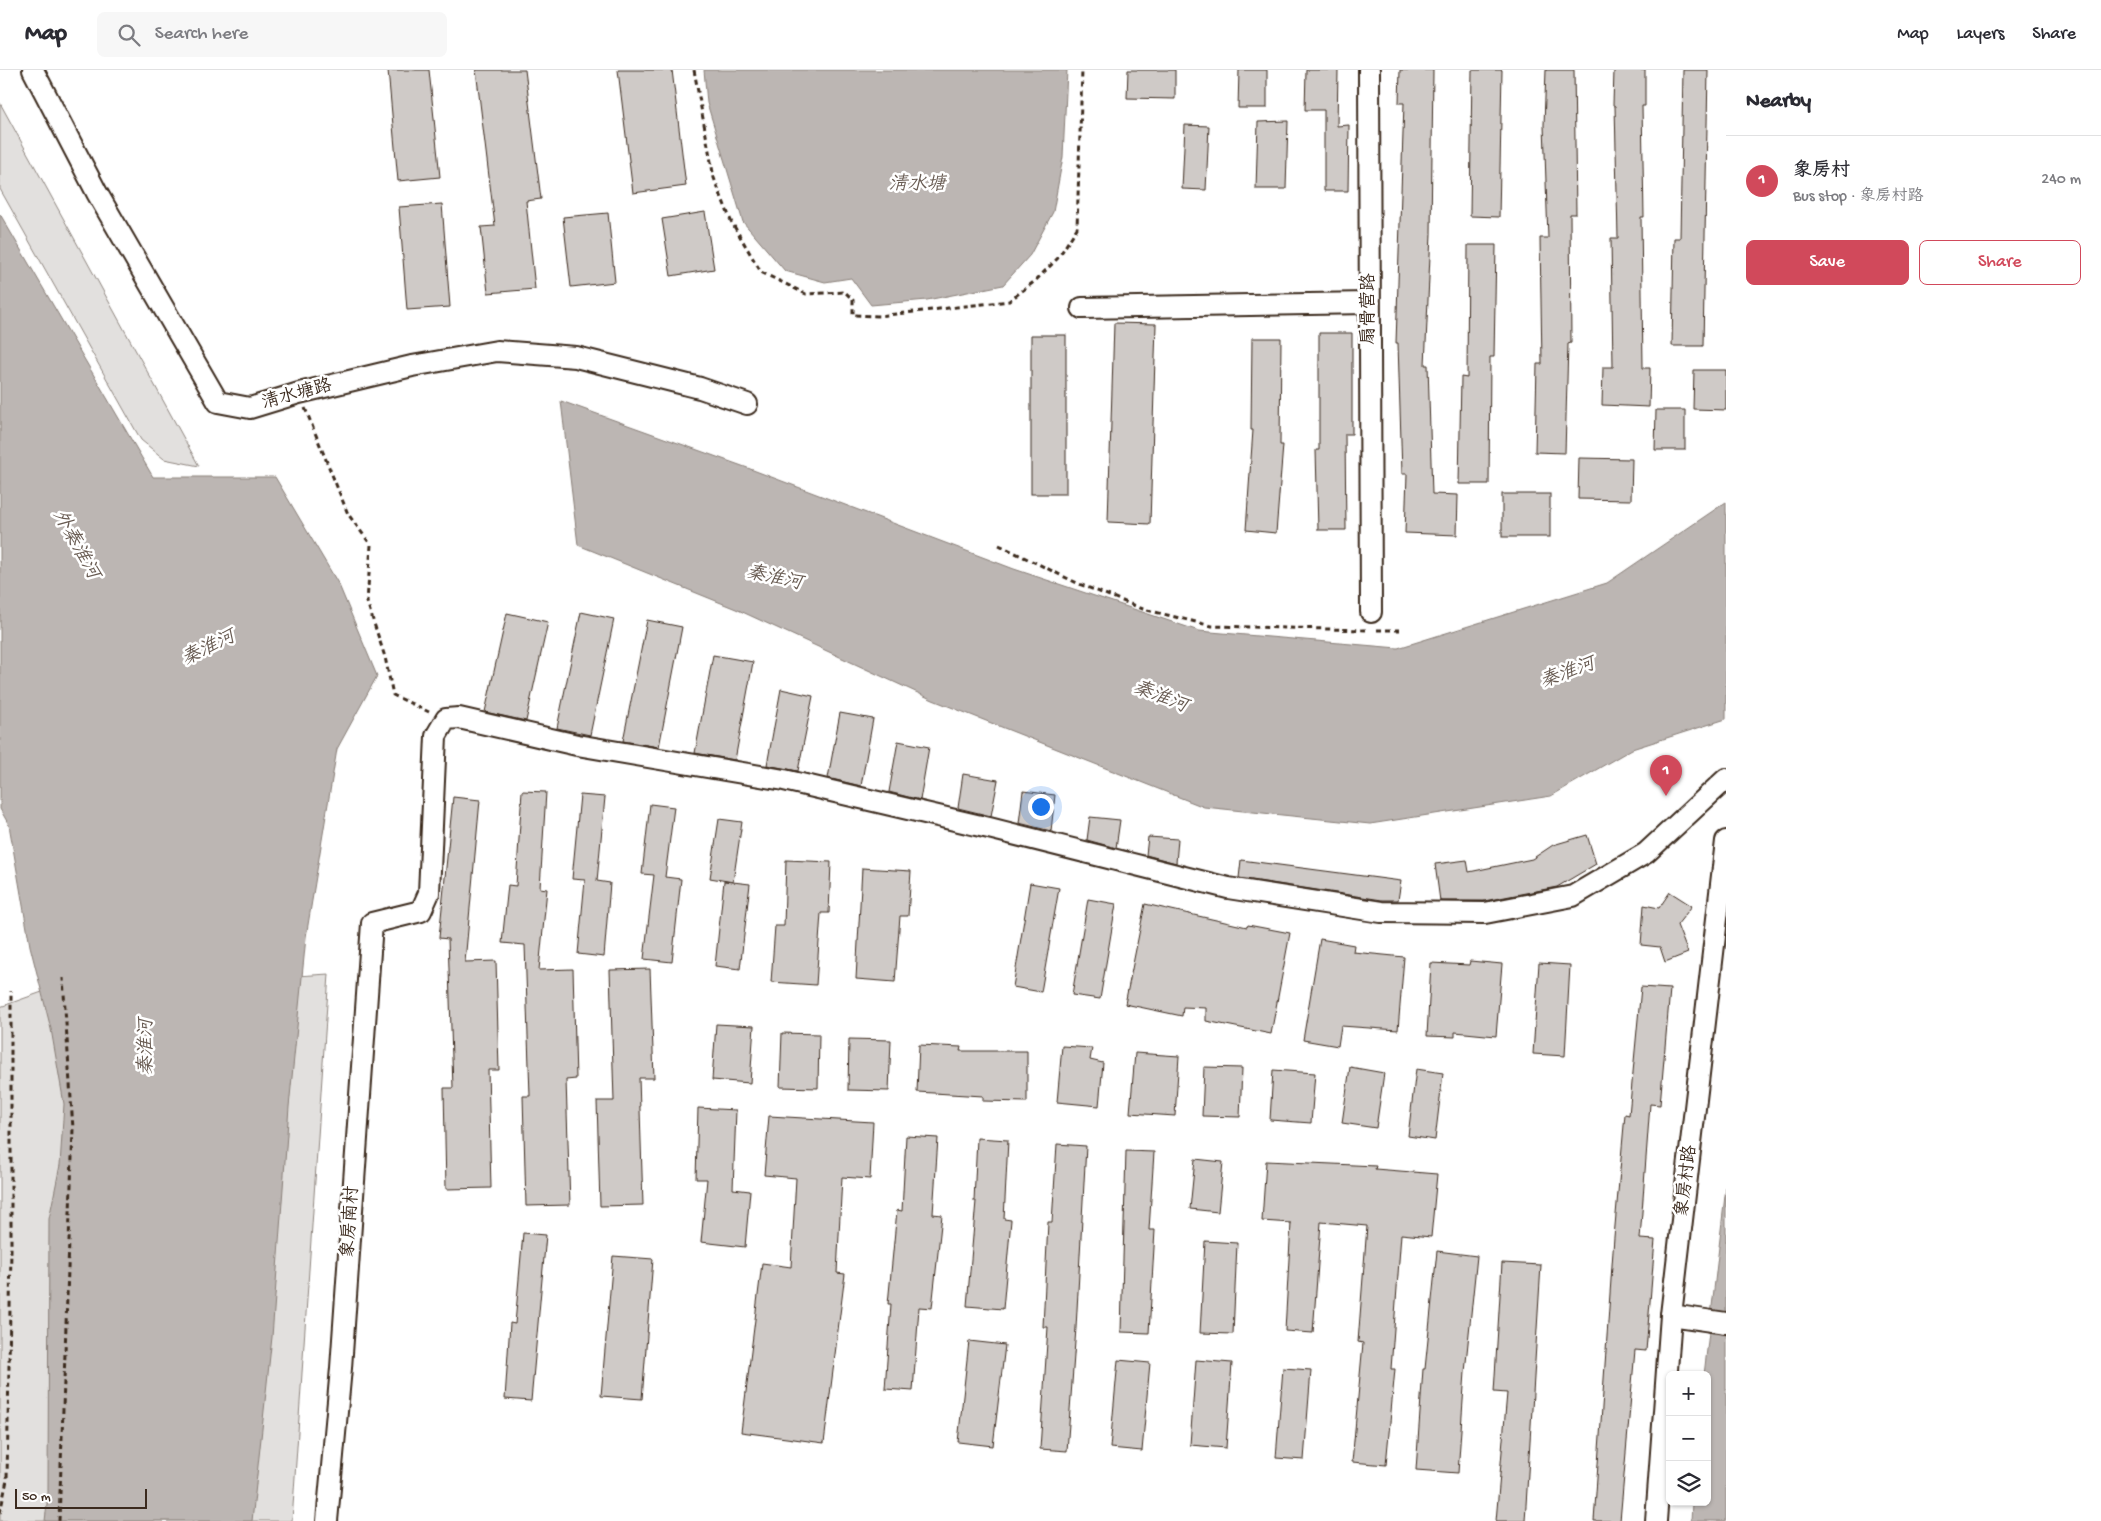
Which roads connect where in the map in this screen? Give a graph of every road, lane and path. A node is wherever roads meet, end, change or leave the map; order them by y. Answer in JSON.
{"nodes":[{"id":1,"x":33,"y":70,"type":"edge"},
{"id":2,"x":694,"y":70,"type":"edge"},
{"id":3,"x":1082,"y":70,"type":"edge"},
{"id":4,"x":1369,"y":70,"type":"edge"},
{"id":5,"x":1369,"y":303,"type":"junction"},
{"id":6,"x":1082,"y":308,"type":"dead end"},
{"id":7,"x":299,"y":393,"type":"junction"},
{"id":8,"x":747,"y":404,"type":"dead end"},
{"id":9,"x":999,"y":545,"type":"dead end"},
{"id":10,"x":1371,"y":612,"type":"dead end"},
{"id":11,"x":1404,"y":630,"type":"dead end"},
{"id":12,"x":446,"y":719,"type":"junction"},
{"id":13,"x":1726,"y":779,"type":"edge"},
{"id":14,"x":1726,"y":841,"type":"edge"},
{"id":15,"x":63,"y":978,"type":"dead end"},
{"id":16,"x":11,"y":991,"type":"dead end"},
{"id":17,"x":1671,"y":1315,"type":"junction"},
{"id":18,"x":1726,"y":1323,"type":"edge"},
{"id":19,"x":0,"y":1513,"type":"edge"},
{"id":20,"x":59,"y":1521,"type":"edge"},
{"id":21,"x":327,"y":1521,"type":"edge"},
{"id":22,"x":1656,"y":1521,"type":"edge"}],
"edges":[{"from":1,"to":7,"type":"street","name":"清水塘路"},
{"from":2,"to":3,"type":"path"},
{"from":4,"to":5,"type":"street","name":"扇骨营路"},
{"from":5,"to":6,"type":"street"},
{"from":5,"to":10,"type":"street","name":"扇骨营路"},
{"from":7,"to":8,"type":"street","name":"清水塘路"},
{"from":7,"to":12,"type":"path"},
{"from":9,"to":11,"type":"path"},
{"from":12,"to":13,"type":"street"},
{"from":12,"to":21,"type":"street","name":"象房南村"},
{"from":14,"to":17,"type":"street","name":"象房村路"},
{"from":15,"to":20,"type":"path"},
{"from":16,"to":19,"type":"path"},
{"from":17,"to":18,"type":"street"},
{"from":17,"to":22,"type":"street","name":"象房村路"}]}
